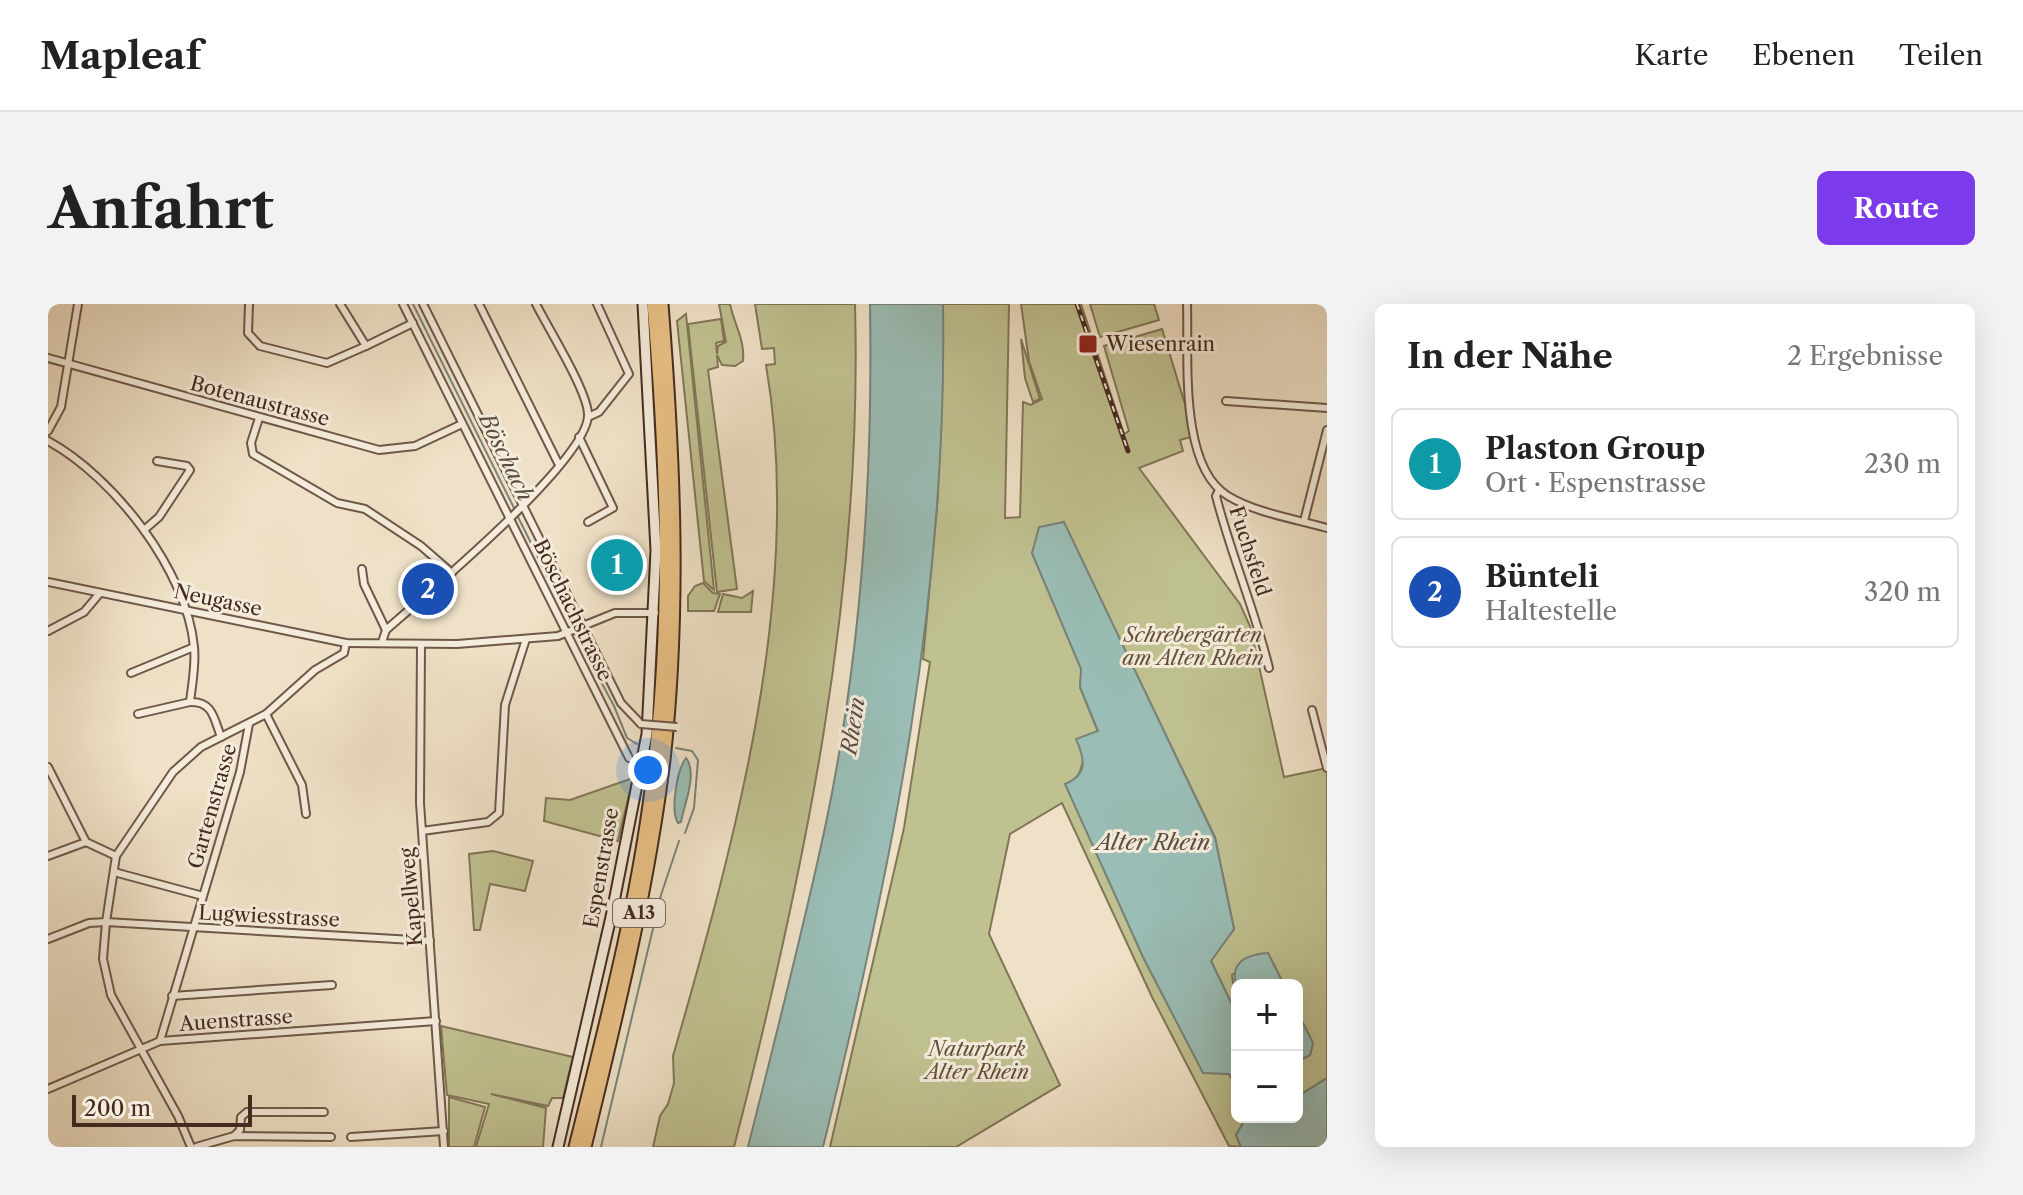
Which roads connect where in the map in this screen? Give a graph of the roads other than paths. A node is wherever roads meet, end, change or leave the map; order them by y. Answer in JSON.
{"nodes":[{"id":1,"x":78,"y":304,"type":"edge"},
{"id":2,"x":249,"y":304,"type":"edge"},
{"id":3,"x":340,"y":304,"type":"edge"},
{"id":4,"x":403,"y":304,"type":"edge"},
{"id":5,"x":423,"y":304,"type":"edge"},
{"id":6,"x":479,"y":304,"type":"edge"},
{"id":7,"x":536,"y":304,"type":"edge"},
{"id":8,"x":597,"y":304,"type":"edge"},
{"id":9,"x":643,"y":304,"type":"edge"},
{"id":10,"x":653,"y":304,"type":"edge"},
{"id":11,"x":662,"y":304,"type":"edge"},
{"id":12,"x":1187,"y":304,"type":"edge"},
{"id":13,"x":413,"y":323,"type":"junction"},
{"id":14,"x":366,"y":346,"type":"junction"},
{"id":15,"x":48,"y":358,"type":"edge"},
{"id":16,"x":70,"y":364,"type":"junction"},
{"id":17,"x":1226,"y":401,"type":"dead end"},
{"id":18,"x":1327,"y":408,"type":"edge"},
{"id":19,"x":588,"y":417,"type":"junction"},
{"id":20,"x":259,"y":418,"type":"junction"},
{"id":21,"x":462,"y":424,"type":"junction"},
{"id":22,"x":1327,"y":430,"type":"edge"},
{"id":23,"x":48,"y":431,"type":"edge"},
{"id":24,"x":579,"y":437,"type":"junction"},
{"id":25,"x":48,"y":441,"type":"edge"},
{"id":26,"x":157,"y":461,"type":"dead end"},
{"id":27,"x":558,"y":463,"type":"junction"},
{"id":28,"x":1219,"y":490,"type":"junction"},
{"id":29,"x":522,"y":507,"type":"junction"},
{"id":30,"x":512,"y":518,"type":"junction"},
{"id":31,"x":1304,"y":521,"type":"junction"},
{"id":32,"x":588,"y":522,"type":"dead end"},
{"id":33,"x":1327,"y":528,"type":"edge"},
{"id":34,"x":144,"y":530,"type":"junction"},
{"id":35,"x":362,"y":569,"type":"dead end"},
{"id":36,"x":452,"y":573,"type":"junction"},
{"id":37,"x":48,"y":582,"type":"edge"},
{"id":38,"x":100,"y":593,"type":"junction"},
{"id":39,"x":185,"y":610,"type":"junction"},
{"id":40,"x":655,"y":613,"type":"junction"},
{"id":41,"x":581,"y":626,"type":"junction"},
{"id":42,"x":386,"y":630,"type":"junction"},
{"id":43,"x":48,"y":631,"type":"edge"},
{"id":44,"x":566,"y":633,"type":"junction"},
{"id":45,"x":526,"y":639,"type":"junction"},
{"id":46,"x":382,"y":642,"type":"junction"},
{"id":47,"x":346,"y":643,"type":"junction"},
{"id":48,"x":421,"y":644,"type":"junction"},
{"id":49,"x":194,"y":647,"type":"junction"},
{"id":50,"x":1269,"y":668,"type":"dead end"},
{"id":51,"x":131,"y":673,"type":"dead end"},
{"id":52,"x":190,"y":702,"type":"junction"},
{"id":53,"x":1312,"y":710,"type":"dead end"},
{"id":54,"x":138,"y":714,"type":"dead end"},
{"id":55,"x":266,"y":714,"type":"junction"},
{"id":56,"x":249,"y":724,"type":"junction"},
{"id":57,"x":677,"y":727,"type":"dead end"},
{"id":58,"x":221,"y":737,"type":"junction"},
{"id":59,"x":629,"y":758,"type":"dead end"},
{"id":60,"x":48,"y":767,"type":"edge"},
{"id":61,"x":1327,"y":768,"type":"edge"},
{"id":62,"x":306,"y":814,"type":"dead end"},
{"id":63,"x":422,"y":831,"type":"junction"},
{"id":64,"x":86,"y":842,"type":"junction"},
{"id":65,"x":48,"y":856,"type":"edge"},
{"id":66,"x":116,"y":856,"type":"junction"},
{"id":67,"x":114,"y":872,"type":"junction"},
{"id":68,"x":203,"y":896,"type":"junction"},
{"id":69,"x":106,"y":922,"type":"junction"},
{"id":70,"x":194,"y":928,"type":"junction"},
{"id":71,"x":48,"y":939,"type":"edge"},
{"id":72,"x":430,"y":941,"type":"junction"},
{"id":73,"x":332,"y":985,"type":"dead end"},
{"id":74,"x":172,"y":996,"type":"junction"},
{"id":75,"x":436,"y":1021,"type":"junction"},
{"id":76,"x":160,"y":1041,"type":"junction"},
{"id":77,"x":139,"y":1049,"type":"junction"},
{"id":78,"x":48,"y":1089,"type":"edge"},
{"id":79,"x":324,"y":1112,"type":"dead end"},
{"id":80,"x":444,"y":1131,"type":"junction"},
{"id":81,"x":234,"y":1136,"type":"junction"},
{"id":82,"x":331,"y":1137,"type":"dead end"},
{"id":83,"x":351,"y":1137,"type":"dead end"},
{"id":84,"x":194,"y":1147,"type":"edge"},
{"id":85,"x":444,"y":1147,"type":"edge"},
{"id":86,"x":558,"y":1147,"type":"edge"},
{"id":87,"x":574,"y":1147,"type":"edge"},
{"id":88,"x":585,"y":1147,"type":"edge"}],
"edges":[{"from":1,"to":16,"type":"street"},
{"from":2,"to":14,"type":"street"},
{"from":3,"to":14,"type":"street"},
{"from":4,"to":13,"type":"street","name":"Böschachstrasse"},
{"from":5,"to":29,"type":"street"},
{"from":6,"to":27,"type":"street"},
{"from":7,"to":19,"type":"street"},
{"from":8,"to":19,"type":"street"},
{"from":9,"to":40,"type":"street","name":"Espenstrasse"},
{"from":10,"to":87,"type":"highway","number":"A13"},
{"from":11,"to":88,"type":"highway","number":"A13"},
{"from":12,"to":28,"type":"street","name":"Fuchsfeld"},
{"from":13,"to":14,"type":"street"},
{"from":13,"to":21,"type":"street","name":"Böschachstrasse"},
{"from":15,"to":16,"type":"street","name":"Botenaustrasse"},
{"from":16,"to":20,"type":"street","name":"Botenaustrasse"},
{"from":16,"to":23,"type":"street"},
{"from":17,"to":18,"type":"street"},
{"from":19,"to":24,"type":"street"},
{"from":20,"to":21,"type":"street","name":"Botenaustrasse"},
{"from":20,"to":36,"type":"street"},
{"from":21,"to":30,"type":"street","name":"Böschachstrasse"},
{"from":22,"to":31,"type":"street"},
{"from":24,"to":27,"type":"street"},
{"from":24,"to":32,"type":"street"},
{"from":25,"to":34,"type":"street"},
{"from":26,"to":34,"type":"street"},
{"from":27,"to":29,"type":"street"},
{"from":28,"to":31,"type":"street"},
{"from":28,"to":50,"type":"street","name":"Fuchsfeld"},
{"from":29,"to":30,"type":"street"},
{"from":29,"to":41,"type":"street"},
{"from":30,"to":36,"type":"street"},
{"from":30,"to":44,"type":"street","name":"Böschachstrasse"},
{"from":31,"to":33,"type":"street"},
{"from":34,"to":39,"type":"street"},
{"from":35,"to":42,"type":"street"},
{"from":36,"to":42,"type":"street"},
{"from":37,"to":38,"type":"street","name":"Neugasse"},
{"from":38,"to":39,"type":"street","name":"Neugasse"},
{"from":38,"to":43,"type":"street"},
{"from":39,"to":47,"type":"street","name":"Neugasse"},
{"from":39,"to":49,"type":"street"},
{"from":40,"to":41,"type":"street","name":"Neugasse"},
{"from":40,"to":86,"type":"street","name":"Espenstrasse"},
{"from":41,"to":44,"type":"street","name":"Neugasse"},
{"from":41,"to":57,"type":"street","bridge":true},
{"from":42,"to":46,"type":"street"},
{"from":44,"to":45,"type":"street","name":"Neugasse"},
{"from":44,"to":59,"type":"street","name":"Böschachstrasse"},
{"from":45,"to":48,"type":"street","name":"Neugasse"},
{"from":45,"to":63,"type":"street"},
{"from":46,"to":47,"type":"street","name":"Neugasse"},
{"from":46,"to":48,"type":"street","name":"Neugasse"},
{"from":47,"to":55,"type":"street"},
{"from":48,"to":63,"type":"street","name":"Kapellweg"},
{"from":49,"to":51,"type":"street"},
{"from":49,"to":52,"type":"street"},
{"from":52,"to":54,"type":"street"},
{"from":52,"to":58,"type":"street"},
{"from":53,"to":61,"type":"street"},
{"from":55,"to":56,"type":"street"},
{"from":55,"to":62,"type":"street"},
{"from":56,"to":58,"type":"street"},
{"from":56,"to":68,"type":"street","name":"Gartenstrasse"},
{"from":58,"to":66,"type":"street"},
{"from":60,"to":64,"type":"street"},
{"from":63,"to":72,"type":"street","name":"Kapellweg"},
{"from":64,"to":65,"type":"street"},
{"from":64,"to":66,"type":"street"},
{"from":66,"to":67,"type":"street"},
{"from":67,"to":68,"type":"street","name":"Gartenstrasse"},
{"from":67,"to":69,"type":"street"},
{"from":68,"to":70,"type":"street","name":"Gartenstrasse"},
{"from":69,"to":70,"type":"street","name":"Lugwiesstrasse"},
{"from":69,"to":71,"type":"street","name":"Lugwiesstrasse"},
{"from":69,"to":77,"type":"street"},
{"from":70,"to":72,"type":"street","name":"Lugwiesstrasse"},
{"from":70,"to":74,"type":"street","name":"Gartenstrasse"},
{"from":72,"to":75,"type":"street","name":"Kapellweg"},
{"from":73,"to":74,"type":"street"},
{"from":74,"to":76,"type":"street","name":"Gartenstrasse"},
{"from":75,"to":76,"type":"street","name":"Auenstrasse"},
{"from":75,"to":80,"type":"street","name":"Kapellweg"},
{"from":76,"to":77,"type":"street","name":"Auenstrasse"},
{"from":77,"to":78,"type":"street","name":"Auenstrasse"},
{"from":77,"to":84,"type":"street"},
{"from":79,"to":81,"type":"street"},
{"from":80,"to":83,"type":"street"},
{"from":80,"to":85,"type":"street","name":"Kapellweg"},
{"from":81,"to":82,"type":"street"},
{"from":81,"to":84,"type":"street"}]}
